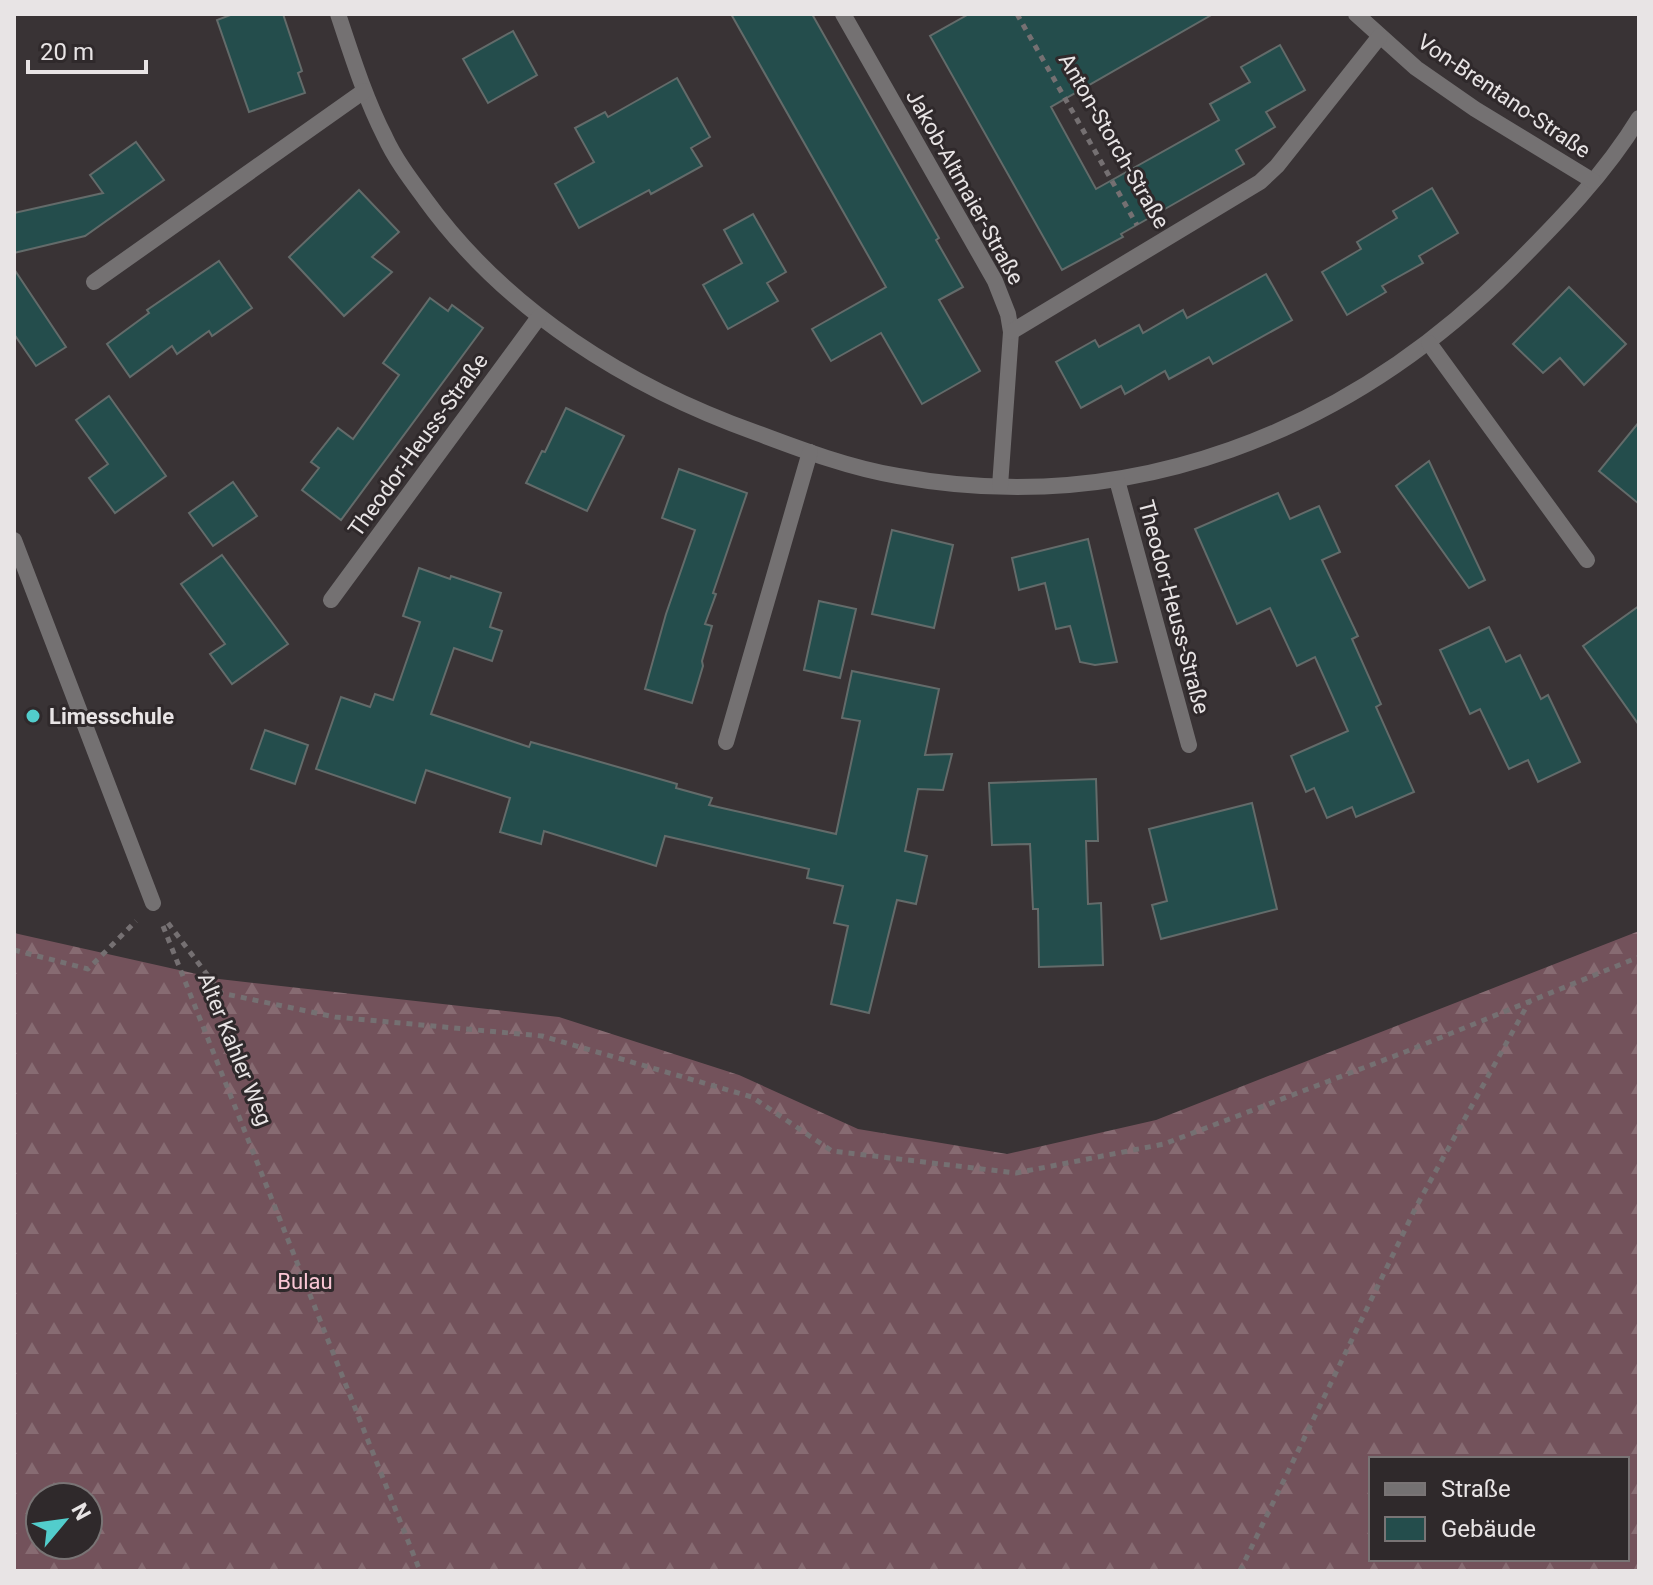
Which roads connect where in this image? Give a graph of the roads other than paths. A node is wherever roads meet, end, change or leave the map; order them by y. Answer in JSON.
{"nodes":[{"id":1,"x":338,"y":14,"type":"edge"},
{"id":2,"x":843,"y":14,"type":"edge"},
{"id":3,"x":1356,"y":14,"type":"edge"},
{"id":4,"x":1380,"y":36,"type":"junction"},
{"id":5,"x":364,"y":91,"type":"junction"},
{"id":6,"x":1639,"y":118,"type":"edge"},
{"id":7,"x":1593,"y":181,"type":"junction"},
{"id":8,"x":94,"y":282,"type":"dead end"},
{"id":9,"x":539,"y":317,"type":"junction"},
{"id":10,"x":1011,"y":332,"type":"junction"},
{"id":11,"x":1429,"y":343,"type":"junction"},
{"id":12,"x":810,"y":452,"type":"junction"},
{"id":13,"x":1117,"y":480,"type":"junction"},
{"id":14,"x":1000,"y":486,"type":"junction"},
{"id":15,"x":14,"y":540,"type":"edge"},
{"id":16,"x":1587,"y":560,"type":"dead end"},
{"id":17,"x":331,"y":600,"type":"dead end"},
{"id":18,"x":726,"y":742,"type":"dead end"},
{"id":19,"x":1189,"y":745,"type":"dead end"},
{"id":20,"x":153,"y":903,"type":"road end"}],
"edges":[{"from":1,"to":5,"type":"street","name":"Theodor-Heuss-Straße"},
{"from":2,"to":10,"type":"street","name":"Jakob-Altmaier-Straße"},
{"from":3,"to":4,"type":"street","name":"Von-Brentano-Straße"},
{"from":4,"to":7,"type":"street","name":"Von-Brentano-Straße"},
{"from":4,"to":10,"type":"street","name":"Anton-Storch-Straße"},
{"from":5,"to":8,"type":"street"},
{"from":5,"to":9,"type":"street","name":"Theodor-Heuss-Straße"},
{"from":6,"to":7,"type":"street","name":"Theodor-Heuss-Straße"},
{"from":7,"to":11,"type":"street","name":"Theodor-Heuss-Straße"},
{"from":9,"to":12,"type":"street","name":"Theodor-Heuss-Straße"},
{"from":9,"to":17,"type":"street","name":"Theodor-Heuss-Straße"},
{"from":10,"to":14,"type":"street","name":"Jakob-Altmaier-Straße"},
{"from":11,"to":13,"type":"street","name":"Theodor-Heuss-Straße"},
{"from":11,"to":16,"type":"street"},
{"from":12,"to":14,"type":"street","name":"Theodor-Heuss-Straße"},
{"from":12,"to":18,"type":"street"},
{"from":13,"to":14,"type":"street","name":"Theodor-Heuss-Straße"},
{"from":13,"to":19,"type":"street","name":"Theodor-Heuss-Straße"},
{"from":15,"to":20,"type":"street"}]}
